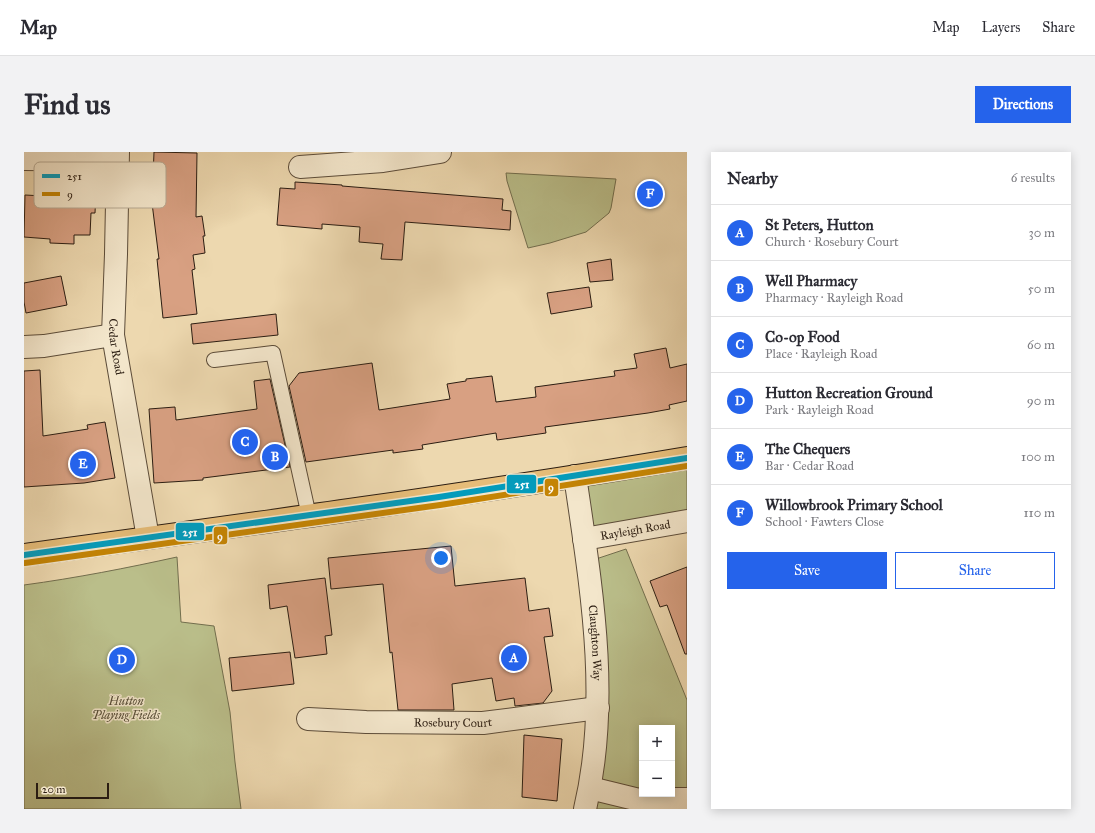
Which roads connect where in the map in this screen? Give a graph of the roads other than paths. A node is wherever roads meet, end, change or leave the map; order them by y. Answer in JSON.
{"nodes":[{"id":1,"x":440,"y":152,"type":"edge"},
{"id":2,"x":117,"y":156,"type":"edge"},
{"id":3,"x":24,"y":159,"type":"edge"},
{"id":4,"x":300,"y":167,"type":"dead end"},
{"id":5,"x":116,"y":208,"type":"edge"},
{"id":6,"x":113,"y":335,"type":"junction"},
{"id":7,"x":24,"y":347,"type":"edge"},
{"id":8,"x":214,"y":360,"type":"dead end"},
{"id":9,"x":687,"y":458,"type":"edge"},
{"id":10,"x":575,"y":476,"type":"junction"},
{"id":11,"x":309,"y":516,"type":"junction"},
{"id":12,"x":687,"y":521,"type":"edge"},
{"id":13,"x":148,"y":538,"type":"junction"},
{"id":14,"x":584,"y":539,"type":"junction"},
{"id":15,"x":24,"y":555,"type":"edge"},
{"id":16,"x":598,"y":708,"type":"junction"},
{"id":17,"x":308,"y":719,"type":"dead end"},
{"id":18,"x":590,"y":788,"type":"junction"},
{"id":19,"x":687,"y":799,"type":"edge"},
{"id":20,"x":585,"y":809,"type":"edge"}],
"edges":[{"from":1,"to":4,"type":"street"},
{"from":2,"to":3,"type":"street"},
{"from":5,"to":6,"type":"street","name":"Cedar Road"},
{"from":6,"to":7,"type":"street"},
{"from":6,"to":13,"type":"street","name":"Cedar Road"},
{"from":8,"to":11,"type":"lane"},
{"from":9,"to":10,"type":"main road"},
{"from":10,"to":11,"type":"main road"},
{"from":10,"to":14,"type":"street","name":"Claughton Way"},
{"from":11,"to":13,"type":"main road"},
{"from":12,"to":14,"type":"street","name":"Rayleigh Road"},
{"from":13,"to":15,"type":"main road"},
{"from":14,"to":16,"type":"street","name":"Claughton Way"},
{"from":16,"to":17,"type":"street","name":"Rosebury Court"},
{"from":16,"to":18,"type":"street","name":"Claughton Way"},
{"from":18,"to":19,"type":"street"},
{"from":18,"to":20,"type":"street","name":"Claughton Way"}]}
